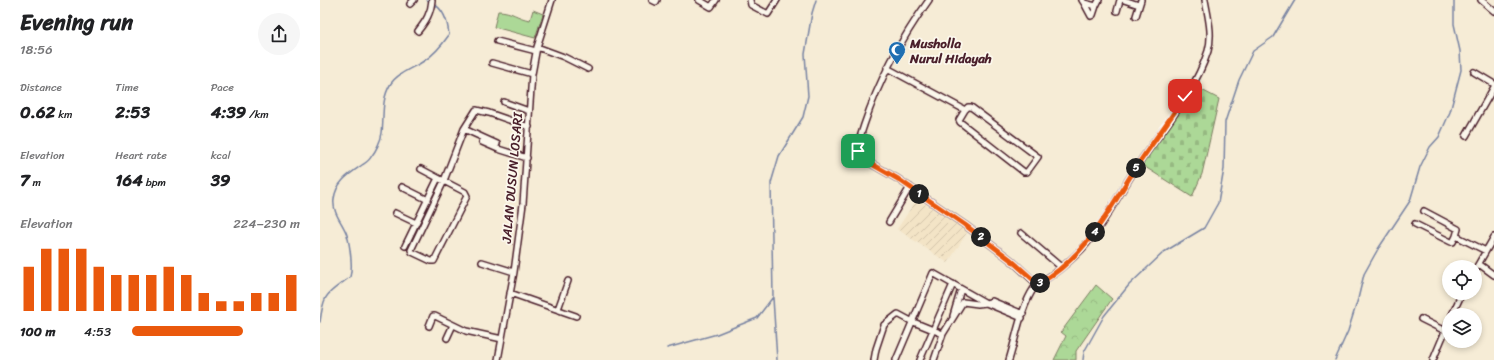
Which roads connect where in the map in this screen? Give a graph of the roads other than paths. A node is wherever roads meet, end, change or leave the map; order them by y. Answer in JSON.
{"nodes":[{"id":1,"x":432,"y":0,"type":"edge"},
{"id":2,"x":552,"y":0,"type":"edge"},
{"id":3,"x":652,"y":0,"type":"edge"},
{"id":4,"x":657,"y":0,"type":"edge"},
{"id":5,"x":699,"y":0,"type":"edge"},
{"id":6,"x":716,"y":0,"type":"edge"},
{"id":7,"x":750,"y":0,"type":"edge"},
{"id":8,"x":777,"y":0,"type":"edge"},
{"id":9,"x":929,"y":0,"type":"edge"},
{"id":10,"x":1099,"y":0,"type":"edge"},
{"id":11,"x":1120,"y":0,"type":"edge"},
{"id":12,"x":1124,"y":0,"type":"edge"},
{"id":13,"x":1205,"y":0,"type":"edge"},
{"id":14,"x":1481,"y":0,"type":"edge"},
{"id":15,"x":1083,"y":2,"type":"edge"},
{"id":16,"x":1140,"y":2,"type":"edge"},
{"id":17,"x":1096,"y":6,"type":"junction"},
{"id":18,"x":1117,"y":11,"type":"dead end"},
{"id":19,"x":1494,"y":11,"type":"edge"},
{"id":20,"x":1136,"y":16,"type":"dead end"},
{"id":21,"x":418,"y":31,"type":"dead end"},
{"id":22,"x":497,"y":42,"type":"dead end"},
{"id":23,"x":536,"y":49,"type":"junction"},
{"id":24,"x":492,"y":63,"type":"dead end"},
{"id":25,"x":887,"y":68,"type":"junction"},
{"id":26,"x":588,"y":69,"type":"dead end"},
{"id":27,"x":1474,"y":72,"type":"dead end"},
{"id":28,"x":532,"y":74,"type":"junction"},
{"id":29,"x":1494,"y":85,"type":"edge"},
{"id":30,"x":504,"y":102,"type":"dead end"},
{"id":31,"x":965,"y":110,"type":"junction"},
{"id":32,"x":529,"y":111,"type":"junction"},
{"id":33,"x":529,"y":127,"type":"junction"},
{"id":34,"x":464,"y":130,"type":"junction"},
{"id":35,"x":1466,"y":136,"type":"dead end"},
{"id":36,"x":482,"y":142,"type":"dead end"},
{"id":37,"x":498,"y":144,"type":"dead end"},
{"id":38,"x":527,"y":158,"type":"junction"},
{"id":39,"x":421,"y":169,"type":"dead end"},
{"id":40,"x":438,"y":178,"type":"junction"},
{"id":41,"x":444,"y":181,"type":"junction"},
{"id":42,"x":402,"y":187,"type":"dead end"},
{"id":43,"x":910,"y":188,"type":"junction"},
{"id":44,"x":428,"y":200,"type":"junction"},
{"id":45,"x":1424,"y":211,"type":"dead end"},
{"id":46,"x":394,"y":212,"type":"dead end"},
{"id":47,"x":889,"y":222,"type":"dead end"},
{"id":48,"x":416,"y":223,"type":"junction"},
{"id":49,"x":1415,"y":224,"type":"dead end"},
{"id":50,"x":1021,"y":233,"type":"dead end"},
{"id":51,"x":1456,"y":236,"type":"junction"},
{"id":52,"x":1494,"y":237,"type":"edge"},
{"id":53,"x":405,"y":246,"type":"dead end"},
{"id":54,"x":1486,"y":251,"type":"junction"},
{"id":55,"x":1481,"y":260,"type":"edge"},
{"id":56,"x":482,"y":262,"type":"dead end"},
{"id":57,"x":1482,"y":266,"type":"edge"},
{"id":58,"x":1062,"y":268,"type":"junction"},
{"id":59,"x":514,"y":272,"type":"junction"},
{"id":60,"x":1494,"y":275,"type":"edge"},
{"id":61,"x":568,"y":281,"type":"dead end"},
{"id":62,"x":953,"y":284,"type":"junction"},
{"id":63,"x":1038,"y":284,"type":"junction"},
{"id":64,"x":961,"y":289,"type":"junction"},
{"id":65,"x":510,"y":293,"type":"junction"},
{"id":66,"x":963,"y":302,"type":"junction"},
{"id":67,"x":986,"y":303,"type":"junction"},
{"id":68,"x":956,"y":304,"type":"junction"},
{"id":69,"x":558,"y":309,"type":"junction"},
{"id":70,"x":576,"y":316,"type":"dead end"},
{"id":71,"x":1022,"y":316,"type":"junction"},
{"id":72,"x":1421,"y":319,"type":"dead end"},
{"id":73,"x":912,"y":321,"type":"junction"},
{"id":74,"x":951,"y":322,"type":"junction"},
{"id":75,"x":453,"y":325,"type":"junction"},
{"id":76,"x":429,"y":326,"type":"dead end"},
{"id":77,"x":933,"y":330,"type":"junction"},
{"id":78,"x":1442,"y":330,"type":"edge"},
{"id":79,"x":943,"y":334,"type":"junction"},
{"id":80,"x":448,"y":338,"type":"dead end"},
{"id":81,"x":1442,"y":338,"type":"edge"},
{"id":82,"x":502,"y":339,"type":"junction"},
{"id":83,"x":498,"y":360,"type":"edge"},
{"id":84,"x":874,"y":360,"type":"edge"},
{"id":85,"x":896,"y":360,"type":"edge"},
{"id":86,"x":920,"y":360,"type":"edge"},
{"id":87,"x":934,"y":360,"type":"edge"},
{"id":88,"x":1009,"y":360,"type":"edge"},
{"id":89,"x":1433,"y":360,"type":"edge"}],
"edges":[{"from":1,"to":21,"type":"street"},
{"from":2,"to":23,"type":"street","name":"JALAN DUSUN LOSARI"},
{"from":3,"to":4,"type":"street"},
{"from":5,"to":6,"type":"street"},
{"from":7,"to":8,"type":"street"},
{"from":9,"to":25,"type":"street"},
{"from":10,"to":17,"type":"street"},
{"from":11,"to":18,"type":"street"},
{"from":12,"to":16,"type":"street"},
{"from":13,"to":58,"type":"street"},
{"from":14,"to":19,"type":"street"},
{"from":15,"to":17,"type":"street"},
{"from":15,"to":17,"type":"street"},
{"from":16,"to":20,"type":"street"},
{"from":22,"to":23,"type":"street"},
{"from":23,"to":26,"type":"street"},
{"from":23,"to":28,"type":"street","name":"JALAN DUSUN LOSARI"},
{"from":24,"to":28,"type":"street"},
{"from":25,"to":31,"type":"street"},
{"from":25,"to":43,"type":"street"},
{"from":27,"to":29,"type":"street"},
{"from":28,"to":32,"type":"street","name":"JALAN DUSUN LOSARI"},
{"from":29,"to":35,"type":"street"},
{"from":30,"to":32,"type":"street"},
{"from":31,"to":31,"type":"street"},
{"from":32,"to":33,"type":"street","name":"JALAN DUSUN LOSARI"},
{"from":33,"to":34,"type":"street"},
{"from":33,"to":38,"type":"street","name":"JALAN DUSUN LOSARI"},
{"from":34,"to":37,"type":"street"},
{"from":34,"to":41,"type":"street"},
{"from":36,"to":38,"type":"street"},
{"from":38,"to":59,"type":"street","name":"JALAN DUSUN LOSARI"},
{"from":39,"to":40,"type":"street"},
{"from":40,"to":41,"type":"street"},
{"from":40,"to":44,"type":"street"},
{"from":41,"to":41,"type":"street"},
{"from":42,"to":44,"type":"street"},
{"from":43,"to":47,"type":"street"},
{"from":43,"to":63,"type":"street"},
{"from":44,"to":48,"type":"street"},
{"from":45,"to":51,"type":"street"},
{"from":46,"to":48,"type":"street"},
{"from":48,"to":53,"type":"street"},
{"from":49,"to":51,"type":"street"},
{"from":50,"to":58,"type":"street"},
{"from":51,"to":54,"type":"street"},
{"from":52,"to":54,"type":"street"},
{"from":54,"to":55,"type":"street"},
{"from":56,"to":59,"type":"street"},
{"from":57,"to":60,"type":"street"},
{"from":58,"to":63,"type":"street"},
{"from":59,"to":65,"type":"street","name":"JALAN DUSUN LOSARI"},
{"from":61,"to":69,"type":"street"},
{"from":62,"to":64,"type":"street"},
{"from":62,"to":73,"type":"street"},
{"from":62,"to":77,"type":"street"},
{"from":63,"to":71,"type":"street"},
{"from":64,"to":67,"type":"street"},
{"from":64,"to":68,"type":"street"},
{"from":65,"to":69,"type":"street"},
{"from":65,"to":82,"type":"street","name":"JALAN DUSUN LOSARI"},
{"from":66,"to":67,"type":"street"},
{"from":66,"to":68,"type":"street"},
{"from":66,"to":74,"type":"street"},
{"from":67,"to":71,"type":"street"},
{"from":68,"to":74,"type":"street"},
{"from":69,"to":70,"type":"street"},
{"from":71,"to":88,"type":"street"},
{"from":72,"to":78,"type":"street"},
{"from":73,"to":77,"type":"street"},
{"from":73,"to":84,"type":"street"},
{"from":73,"to":85,"type":"street"},
{"from":74,"to":79,"type":"street"},
{"from":75,"to":76,"type":"street"},
{"from":75,"to":80,"type":"street"},
{"from":75,"to":82,"type":"street"},
{"from":77,"to":79,"type":"street"},
{"from":77,"to":86,"type":"street"},
{"from":79,"to":87,"type":"street"},
{"from":81,"to":89,"type":"street"},
{"from":82,"to":83,"type":"street","name":"JALAN DUSUN LOSARI"}]}
